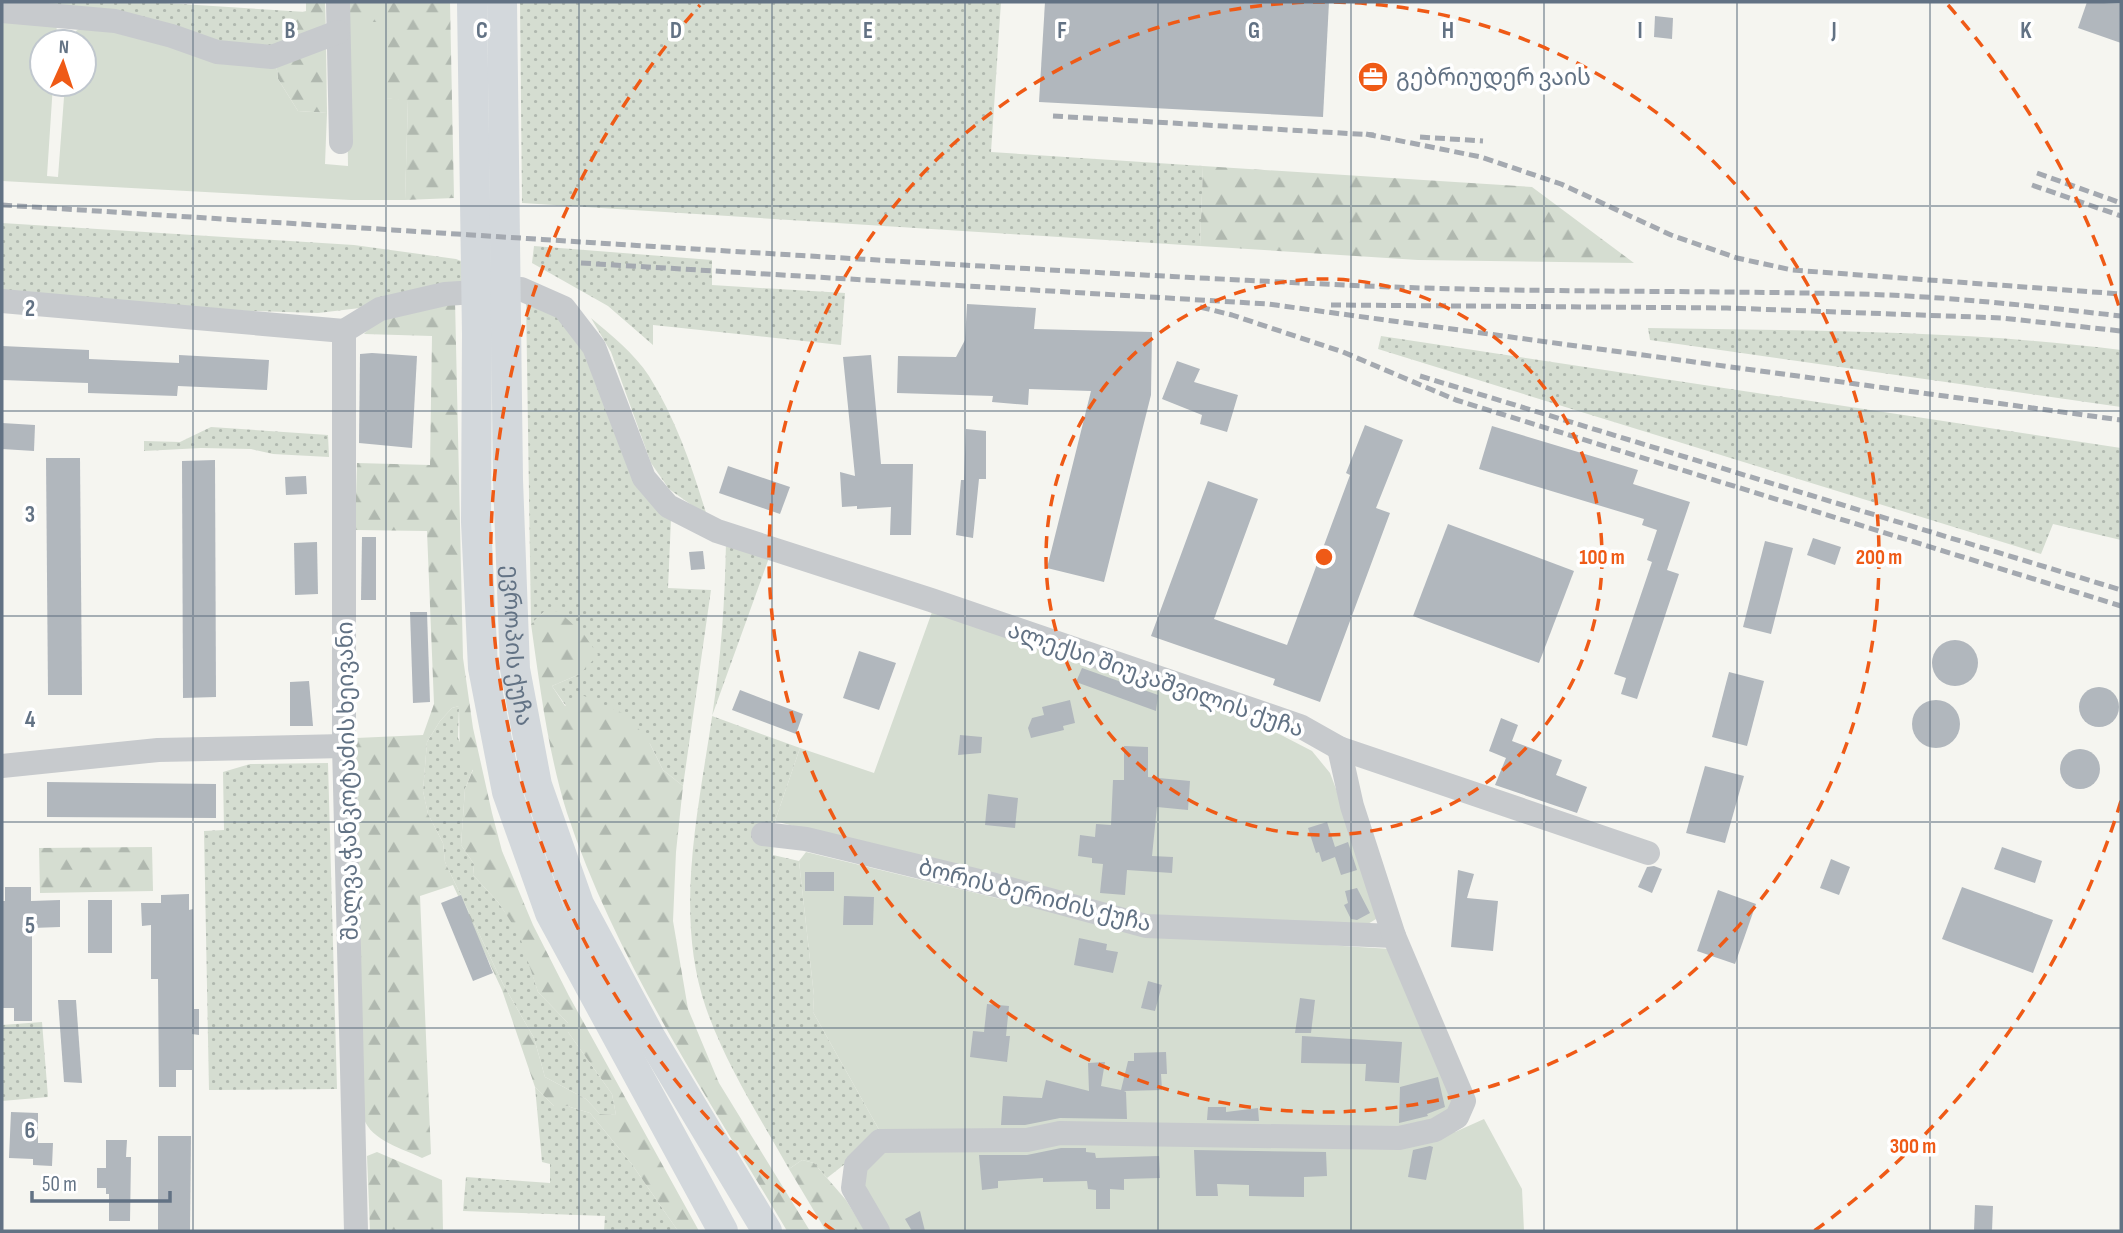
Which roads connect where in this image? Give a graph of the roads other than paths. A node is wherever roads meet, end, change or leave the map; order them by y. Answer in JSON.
{"nodes":[{"id":1,"x":338,"y":2,"type":"edge"},
{"id":2,"x":472,"y":2,"type":"edge"},
{"id":3,"x":502,"y":2,"type":"edge"},
{"id":4,"x":2,"y":11,"type":"edge"},
{"id":5,"x":338,"y":32,"type":"junction"},
{"id":6,"x":341,"y":142,"type":"dead end"},
{"id":7,"x":2,"y":301,"type":"edge"},
{"id":8,"x":344,"y":331,"type":"junction"},
{"id":9,"x":344,"y":746,"type":"junction"},
{"id":10,"x":1339,"y":748,"type":"junction"},
{"id":11,"x":2,"y":766,"type":"edge"},
{"id":12,"x":763,"y":834,"type":"dead end"},
{"id":13,"x":1648,"y":853,"type":"dead end"},
{"id":14,"x":1394,"y":936,"type":"junction"},
{"id":15,"x":356,"y":1231,"type":"edge"},
{"id":16,"x":723,"y":1231,"type":"edge"},
{"id":17,"x":767,"y":1231,"type":"edge"},
{"id":18,"x":878,"y":1231,"type":"edge"}],
"edges":[{"from":1,"to":5,"type":"street"},
{"from":2,"to":16,"type":"main road","name":"ევროპის ქუჩა"},
{"from":3,"to":17,"type":"main road","name":"ევროპის ქუჩა"},
{"from":4,"to":5,"type":"street"},
{"from":5,"to":6,"type":"street"},
{"from":7,"to":8,"type":"street"},
{"from":8,"to":9,"type":"street","name":"შალვა ჭანკოტაძის ხეივანი"},
{"from":8,"to":10,"type":"street","name":"ალექსი შიუკაშვილის ქუჩა"},
{"from":9,"to":11,"type":"street"},
{"from":9,"to":15,"type":"street","name":"შალვა ჭანკოტაძის ხეივანი"},
{"from":10,"to":13,"type":"street","name":"ალექსი შიუკაშვილის ქუჩა"},
{"from":10,"to":14,"type":"street"},
{"from":12,"to":14,"type":"street","name":"ბორის ბერიძის ქუჩა"},
{"from":14,"to":18,"type":"street"}]}
